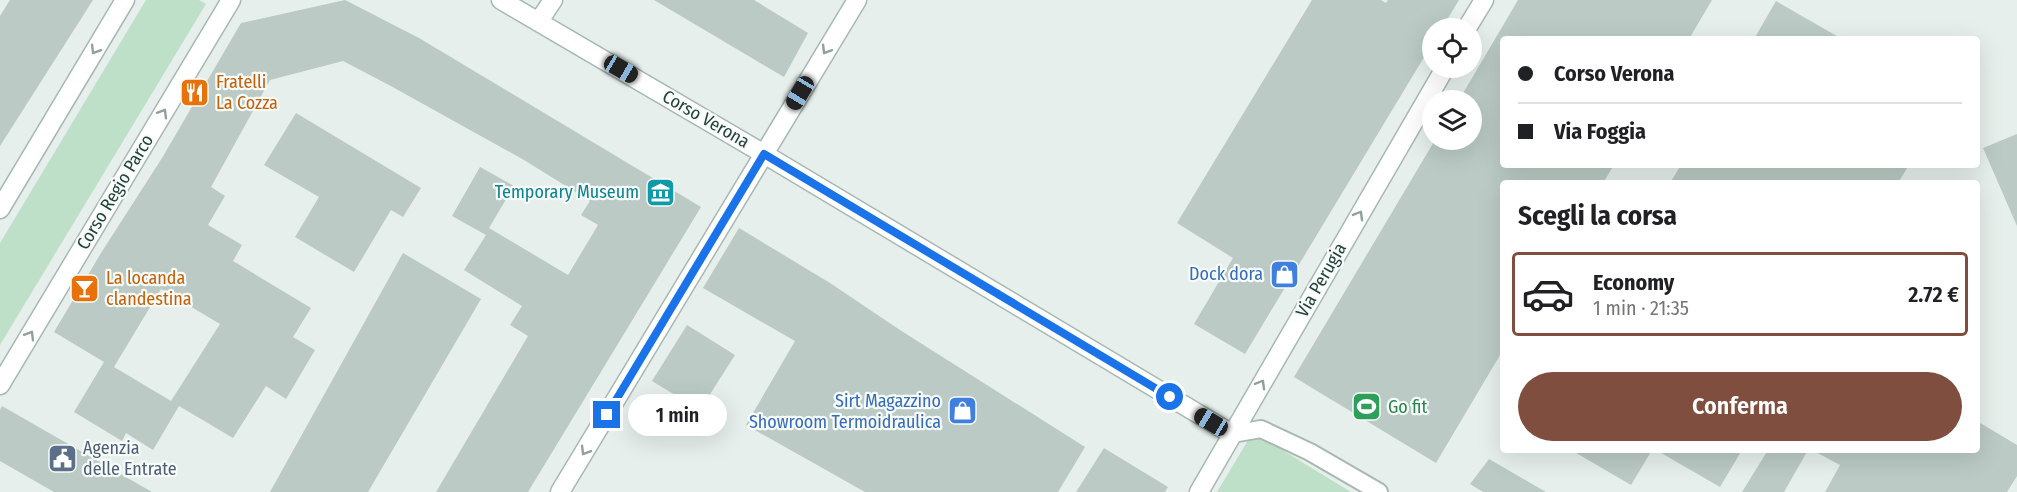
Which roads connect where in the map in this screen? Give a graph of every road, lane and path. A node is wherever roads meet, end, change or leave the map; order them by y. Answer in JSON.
{"nodes":[{"id":1,"x":125,"y":0,"type":"edge"},
{"id":2,"x":231,"y":0,"type":"edge"},
{"id":3,"x":501,"y":0,"type":"edge"},
{"id":4,"x":553,"y":0,"type":"edge"},
{"id":5,"x":857,"y":0,"type":"edge"},
{"id":6,"x":1484,"y":0,"type":"edge"},
{"id":7,"x":1473,"y":18,"type":"edge"},
{"id":8,"x":539,"y":21,"type":"junction"},
{"id":9,"x":1439,"y":78,"type":"edge"},
{"id":10,"x":764,"y":154,"type":"junction"},
{"id":11,"x":0,"y":209,"type":"edge"},
{"id":12,"x":0,"y":385,"type":"edge"},
{"id":13,"x":1232,"y":434,"type":"junction"},
{"id":14,"x":560,"y":492,"type":"edge"},
{"id":15,"x":1199,"y":492,"type":"edge"},
{"id":16,"x":1379,"y":492,"type":"edge"}],
"edges":[{"from":1,"to":11,"type":"street","one_way":true},
{"from":12,"to":2,"type":"street","name":"Corso Regio Parco","one_way":true},
{"from":3,"to":8,"type":"street","name":"Corso Verona"},
{"from":4,"to":8,"type":"street"},
{"from":5,"to":10,"type":"street","one_way":true},
{"from":6,"to":7,"type":"street"},
{"from":8,"to":10,"type":"street","name":"Corso Verona"},
{"from":13,"to":9,"type":"street","name":"Via Perugia","one_way":true},
{"from":10,"to":13,"type":"street","name":"Corso Verona"},
{"from":10,"to":14,"type":"street","one_way":true},
{"from":13,"to":15,"type":"street","name":"Via Perugia"},
{"from":13,"to":16,"type":"lane"}]}
